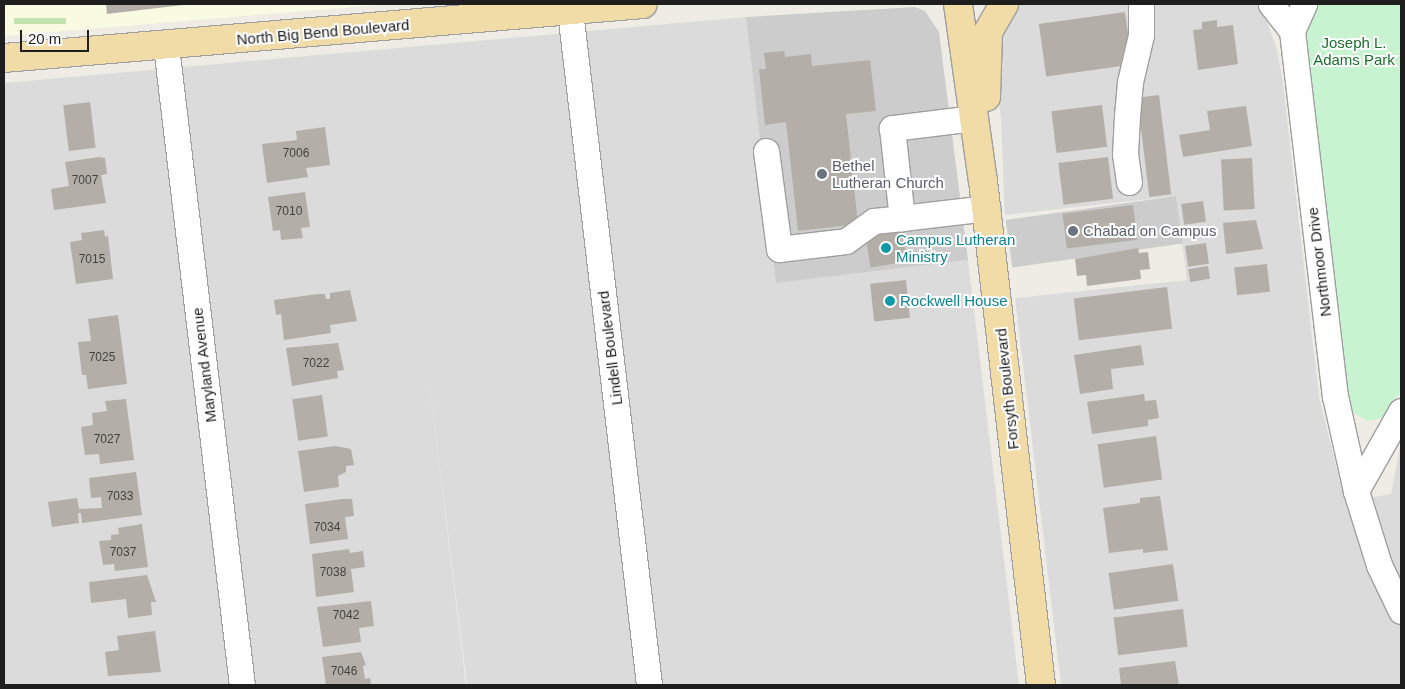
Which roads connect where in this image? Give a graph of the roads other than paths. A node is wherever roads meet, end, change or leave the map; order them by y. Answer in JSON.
{"nodes":[{"id":1,"x":643,"y":4,"type":"edge"},
{"id":2,"x":958,"y":4,"type":"edge"},
{"id":3,"x":1004,"y":4,"type":"edge"},
{"id":4,"x":1141,"y":4,"type":"edge"},
{"id":5,"x":1272,"y":4,"type":"edge"},
{"id":6,"x":1304,"y":4,"type":"edge"},
{"id":7,"x":570,"y":11,"type":"junction"},
{"id":8,"x":1292,"y":31,"type":"junction"},
{"id":9,"x":166,"y":46,"type":"junction"},
{"id":10,"x":4,"y":58,"type":"edge"},
{"id":11,"x":974,"y":118,"type":"junction"},
{"id":12,"x":766,"y":151,"type":"dead end"},
{"id":13,"x":984,"y":181,"type":"junction"},
{"id":14,"x":1129,"y":182,"type":"dead end"},
{"id":15,"x":987,"y":208,"type":"junction"},
{"id":16,"x":902,"y":218,"type":"junction"},
{"id":17,"x":1401,"y":411,"type":"edge"},
{"id":18,"x":1356,"y":490,"type":"junction"},
{"id":19,"x":1401,"y":611,"type":"edge"},
{"id":20,"x":242,"y":685,"type":"edge"},
{"id":21,"x":649,"y":685,"type":"edge"},
{"id":22,"x":1041,"y":685,"type":"edge"}],
"edges":[{"from":1,"to":7,"type":"main road","name":"North Big Bend Boulevard"},
{"from":2,"to":11,"type":"main road","name":"Forsyth Boulevard"},
{"from":3,"to":13,"type":"main road"},
{"from":4,"to":14,"type":"street"},
{"from":5,"to":8,"type":"street","name":"Northmoor Drive"},
{"from":6,"to":8,"type":"street"},
{"from":7,"to":9,"type":"main road","name":"North Big Bend Boulevard"},
{"from":7,"to":21,"type":"street","name":"Lindell Boulevard"},
{"from":8,"to":18,"type":"street","name":"Northmoor Drive"},
{"from":9,"to":10,"type":"main road","name":"North Big Bend Boulevard"},
{"from":9,"to":20,"type":"street","name":"Maryland Avenue"},
{"from":11,"to":13,"type":"main road","name":"Forsyth Boulevard"},
{"from":11,"to":16,"type":"street"},
{"from":12,"to":16,"type":"street"},
{"from":13,"to":15,"type":"main road","name":"Forsyth Boulevard"},
{"from":15,"to":16,"type":"street"},
{"from":15,"to":22,"type":"main road","name":"Forsyth Boulevard"},
{"from":17,"to":18,"type":"street"},
{"from":18,"to":19,"type":"street","name":"Northmoor Drive"}]}
